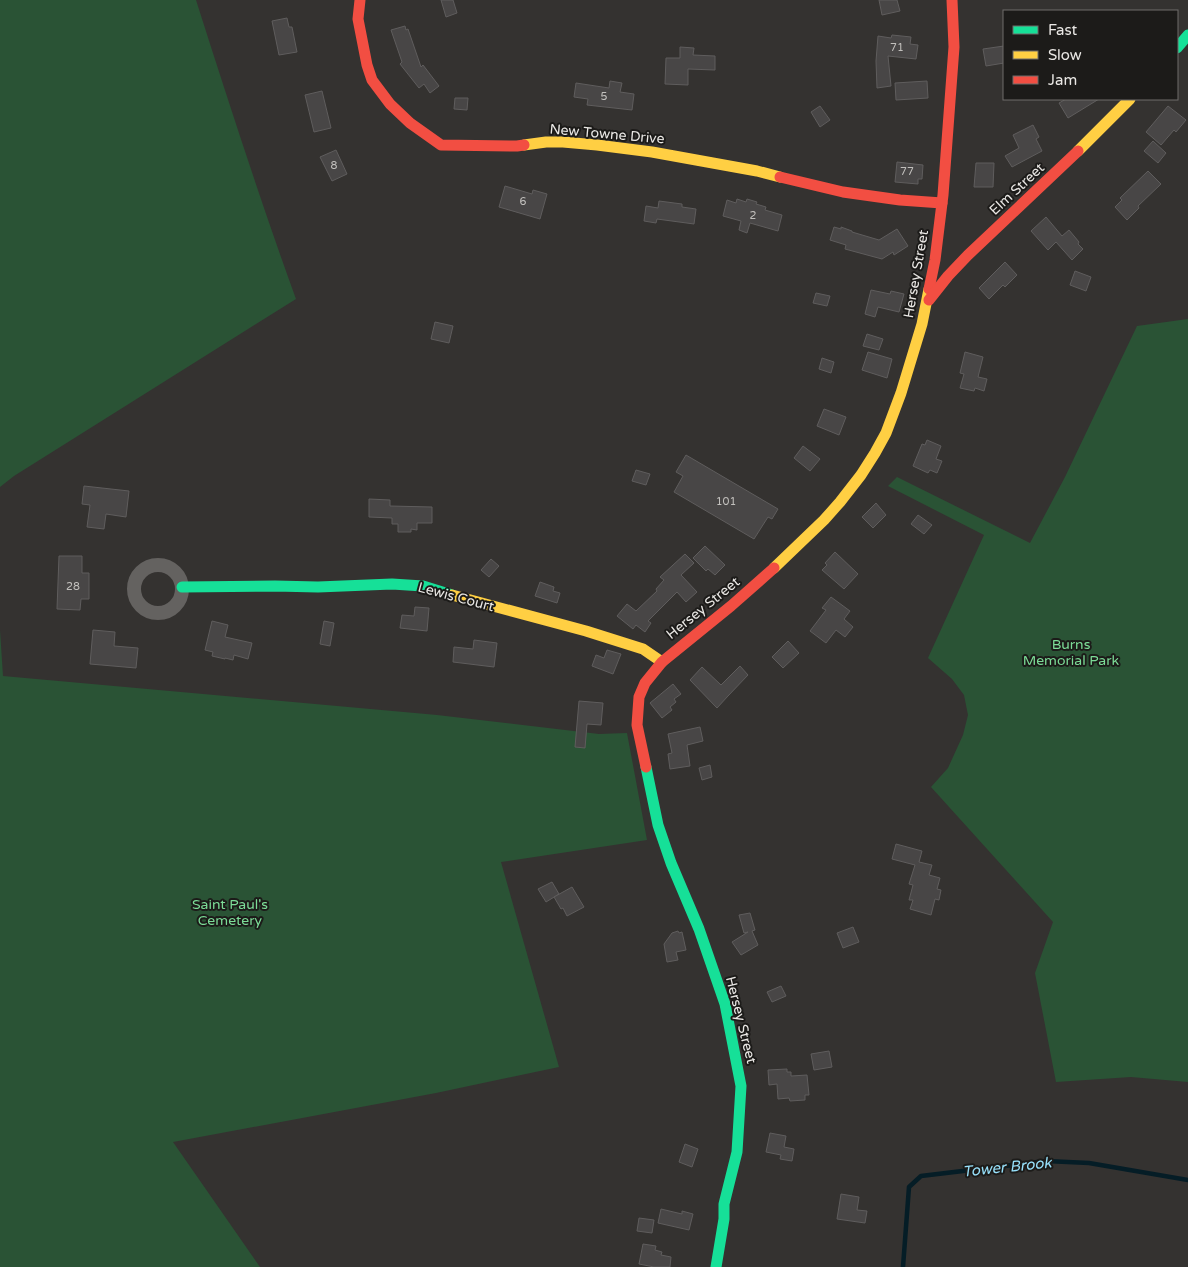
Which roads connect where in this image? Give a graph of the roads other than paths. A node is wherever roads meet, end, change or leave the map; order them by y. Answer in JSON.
{"nodes":[{"id":1,"x":360,"y":0,"type":"edge"},
{"id":2,"x":952,"y":0,"type":"edge"},
{"id":3,"x":1188,"y":35,"type":"edge"},
{"id":4,"x":1178,"y":47,"type":"edge"},
{"id":5,"x":1129,"y":100,"type":"edge"},
{"id":6,"x":942,"y":203,"type":"junction"},
{"id":7,"x":938,"y":232,"type":"junction"},
{"id":8,"x":968,"y":255,"type":"junction"},
{"id":9,"x":927,"y":303,"type":"junction"},
{"id":10,"x":182,"y":587,"type":"dead end"},
{"id":11,"x":662,"y":662,"type":"junction"},
{"id":12,"x":716,"y":1267,"type":"edge"}],
"edges":[{"from":1,"to":6,"type":"street","name":"New Towne Drive"},
{"from":2,"to":6,"type":"street","name":"Hersey Street"},
{"from":3,"to":4,"type":"street"},
{"from":5,"to":8,"type":"street","name":"Elm Street"},
{"from":6,"to":7,"type":"street","name":"Hersey Street"},
{"from":7,"to":8,"type":"street"},
{"from":7,"to":9,"type":"street","name":"Hersey Street"},
{"from":8,"to":9,"type":"street","name":"Elm Street"},
{"from":9,"to":11,"type":"street","name":"Hersey Street"},
{"from":10,"to":11,"type":"street","name":"Lewis Court"},
{"from":11,"to":12,"type":"street","name":"Hersey Street"}]}
